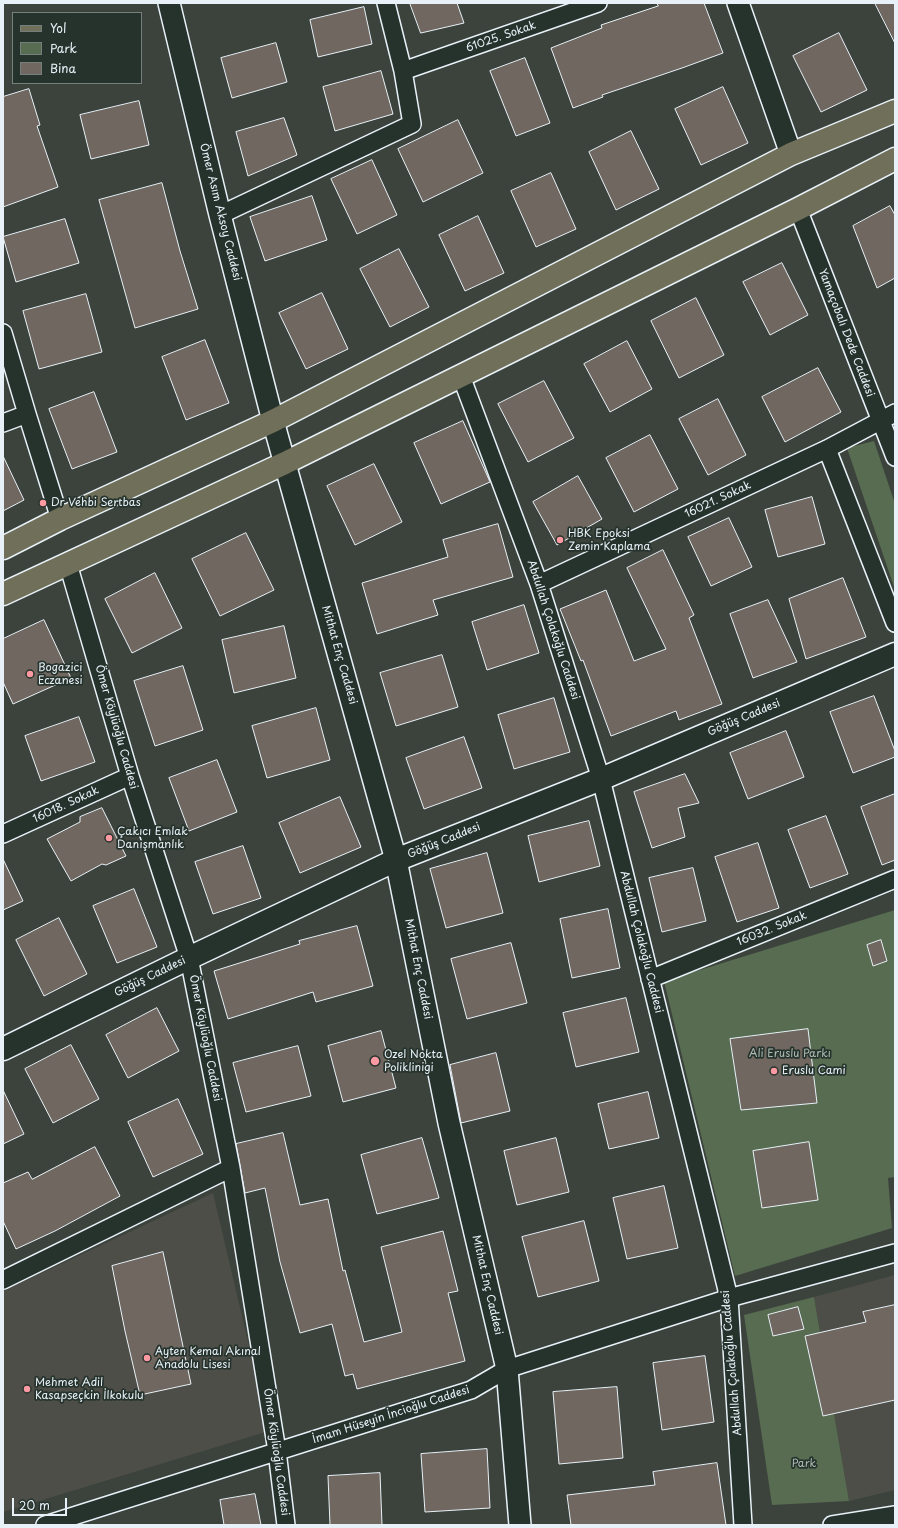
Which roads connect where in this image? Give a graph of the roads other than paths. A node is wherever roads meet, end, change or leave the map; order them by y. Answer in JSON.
{"nodes":[{"id":1,"x":169,"y":3,"type":"edge"},
{"id":2,"x":386,"y":3,"type":"edge"},
{"id":3,"x":598,"y":3,"type":"edge"},
{"id":4,"x":738,"y":3,"type":"edge"},
{"id":5,"x":403,"y":71,"type":"junction"},
{"id":6,"x":895,"y":111,"type":"edge"},
{"id":7,"x":791,"y":154,"type":"junction"},
{"id":8,"x":895,"y":158,"type":"edge"},
{"id":9,"x":798,"y":209,"type":"junction"},
{"id":10,"x":220,"y":215,"type":"junction"},
{"id":11,"x":3,"y":333,"type":"edge"},
{"id":12,"x":461,"y":376,"type":"junction"},
{"id":13,"x":27,"y":414,"type":"junction"},
{"id":14,"x":888,"y":417,"type":"edge"},
{"id":15,"x":273,"y":421,"type":"junction"},
{"id":16,"x":3,"y":423,"type":"edge"},
{"id":17,"x":827,"y":449,"type":"junction"},
{"id":18,"x":895,"y":457,"type":"edge"},
{"id":19,"x":285,"y":463,"type":"junction"},
{"id":20,"x":60,"y":519,"type":"junction"},
{"id":21,"x":3,"y":548,"type":"edge"},
{"id":22,"x":68,"y":564,"type":"junction"},
{"id":23,"x":539,"y":584,"type":"junction"},
{"id":24,"x":3,"y":594,"type":"edge"},
{"id":25,"x":895,"y":623,"type":"edge"},
{"id":26,"x":895,"y":654,"type":"edge"},
{"id":27,"x":130,"y":776,"type":"junction"},
{"id":28,"x":601,"y":779,"type":"junction"},
{"id":29,"x":3,"y":834,"type":"edge"},
{"id":30,"x":396,"y":860,"type":"junction"},
{"id":31,"x":895,"y":879,"type":"edge"},
{"id":32,"x":189,"y":958,"type":"junction"},
{"id":33,"x":650,"y":979,"type":"junction"},
{"id":34,"x":3,"y":1049,"type":"edge"},
{"id":35,"x":231,"y":1168,"type":"junction"},
{"id":36,"x":895,"y":1254,"type":"edge"},
{"id":37,"x":3,"y":1280,"type":"edge"},
{"id":38,"x":729,"y":1298,"type":"junction"},
{"id":39,"x":507,"y":1369,"type":"junction"},
{"id":40,"x":277,"y":1451,"type":"junction"},
{"id":41,"x":895,"y":1514,"type":"edge"},
{"id":42,"x":45,"y":1525,"type":"edge"},
{"id":43,"x":286,"y":1525,"type":"edge"},
{"id":44,"x":520,"y":1525,"type":"edge"},
{"id":45,"x":743,"y":1525,"type":"edge"},
{"id":46,"x":832,"y":1525,"type":"edge"}],
"edges":[{"from":1,"to":10,"type":"street","name":"Ömer Asım Aksoy Caddesi"},
{"from":2,"to":5,"type":"street"},
{"from":3,"to":5,"type":"street","name":"61025. Sokak"},
{"from":4,"to":7,"type":"street"},
{"from":5,"to":10,"type":"street"},
{"from":6,"to":7,"type":"main road"},
{"from":7,"to":15,"type":"main road"},
{"from":8,"to":9,"type":"main road"},
{"from":9,"to":12,"type":"main road"},
{"from":9,"to":14,"type":"street","name":"Yamaçobalı Dede Caddesi"},
{"from":10,"to":15,"type":"street","name":"Ömer Asım Aksoy Caddesi"},
{"from":11,"to":13,"type":"street"},
{"from":12,"to":19,"type":"main road"},
{"from":12,"to":23,"type":"street","name":"Abdullah Çolakoğlu Caddesi"},
{"from":13,"to":16,"type":"street"},
{"from":13,"to":20,"type":"street"},
{"from":14,"to":17,"type":"street","name":"16021. Sokak"},
{"from":14,"to":18,"type":"street","name":"Yamaçobalı Dede Caddesi"},
{"from":15,"to":19,"type":"street","name":"Mithat Enç Caddesi"},
{"from":15,"to":20,"type":"main road"},
{"from":17,"to":23,"type":"street","name":"16021. Sokak"},
{"from":17,"to":25,"type":"street"},
{"from":19,"to":22,"type":"main road"},
{"from":19,"to":30,"type":"street","name":"Mithat Enç Caddesi"},
{"from":20,"to":21,"type":"main road"},
{"from":22,"to":24,"type":"main road"},
{"from":22,"to":27,"type":"street","name":"Ömer Köylüoğlu Caddesi"},
{"from":23,"to":28,"type":"street","name":"Abdullah Çolakoğlu Caddesi"},
{"from":26,"to":28,"type":"main road","name":"Göğüş Caddesi"},
{"from":27,"to":29,"type":"street","name":"16018. Sokak"},
{"from":27,"to":32,"type":"street","name":"Ömer Köylüoğlu Caddesi"},
{"from":28,"to":30,"type":"main road","name":"Göğüş Caddesi"},
{"from":28,"to":33,"type":"street","name":"Abdullah Çolakoğlu Caddesi"},
{"from":30,"to":32,"type":"main road","name":"Göğüş Caddesi"},
{"from":30,"to":39,"type":"street","name":"Mithat Enç Caddesi"},
{"from":31,"to":33,"type":"street","name":"16032. Sokak"},
{"from":32,"to":34,"type":"main road","name":"Göğüş Caddesi"},
{"from":32,"to":35,"type":"street","name":"Ömer Köylüoğlu Caddesi"},
{"from":33,"to":38,"type":"street","name":"Abdullah Çolakoğlu Caddesi"},
{"from":35,"to":37,"type":"street"},
{"from":35,"to":40,"type":"street","name":"Ömer Köylüoğlu Caddesi"},
{"from":36,"to":38,"type":"street","name":"İmam Hüseyin İncioğlu Caddesi"},
{"from":38,"to":39,"type":"street","name":"İmam Hüseyin İncioğlu Caddesi"},
{"from":38,"to":45,"type":"street","name":"Abdullah Çolakoğlu Caddesi"},
{"from":39,"to":40,"type":"street","name":"İmam Hüseyin İncioğlu Caddesi"},
{"from":39,"to":44,"type":"street","name":"Mithat Enç Caddesi"},
{"from":40,"to":42,"type":"street","name":"İmam Hüseyin İncioğlu Caddesi"},
{"from":40,"to":43,"type":"street","name":"Ömer Köylüoğlu Caddesi"},
{"from":41,"to":46,"type":"street"}]}
